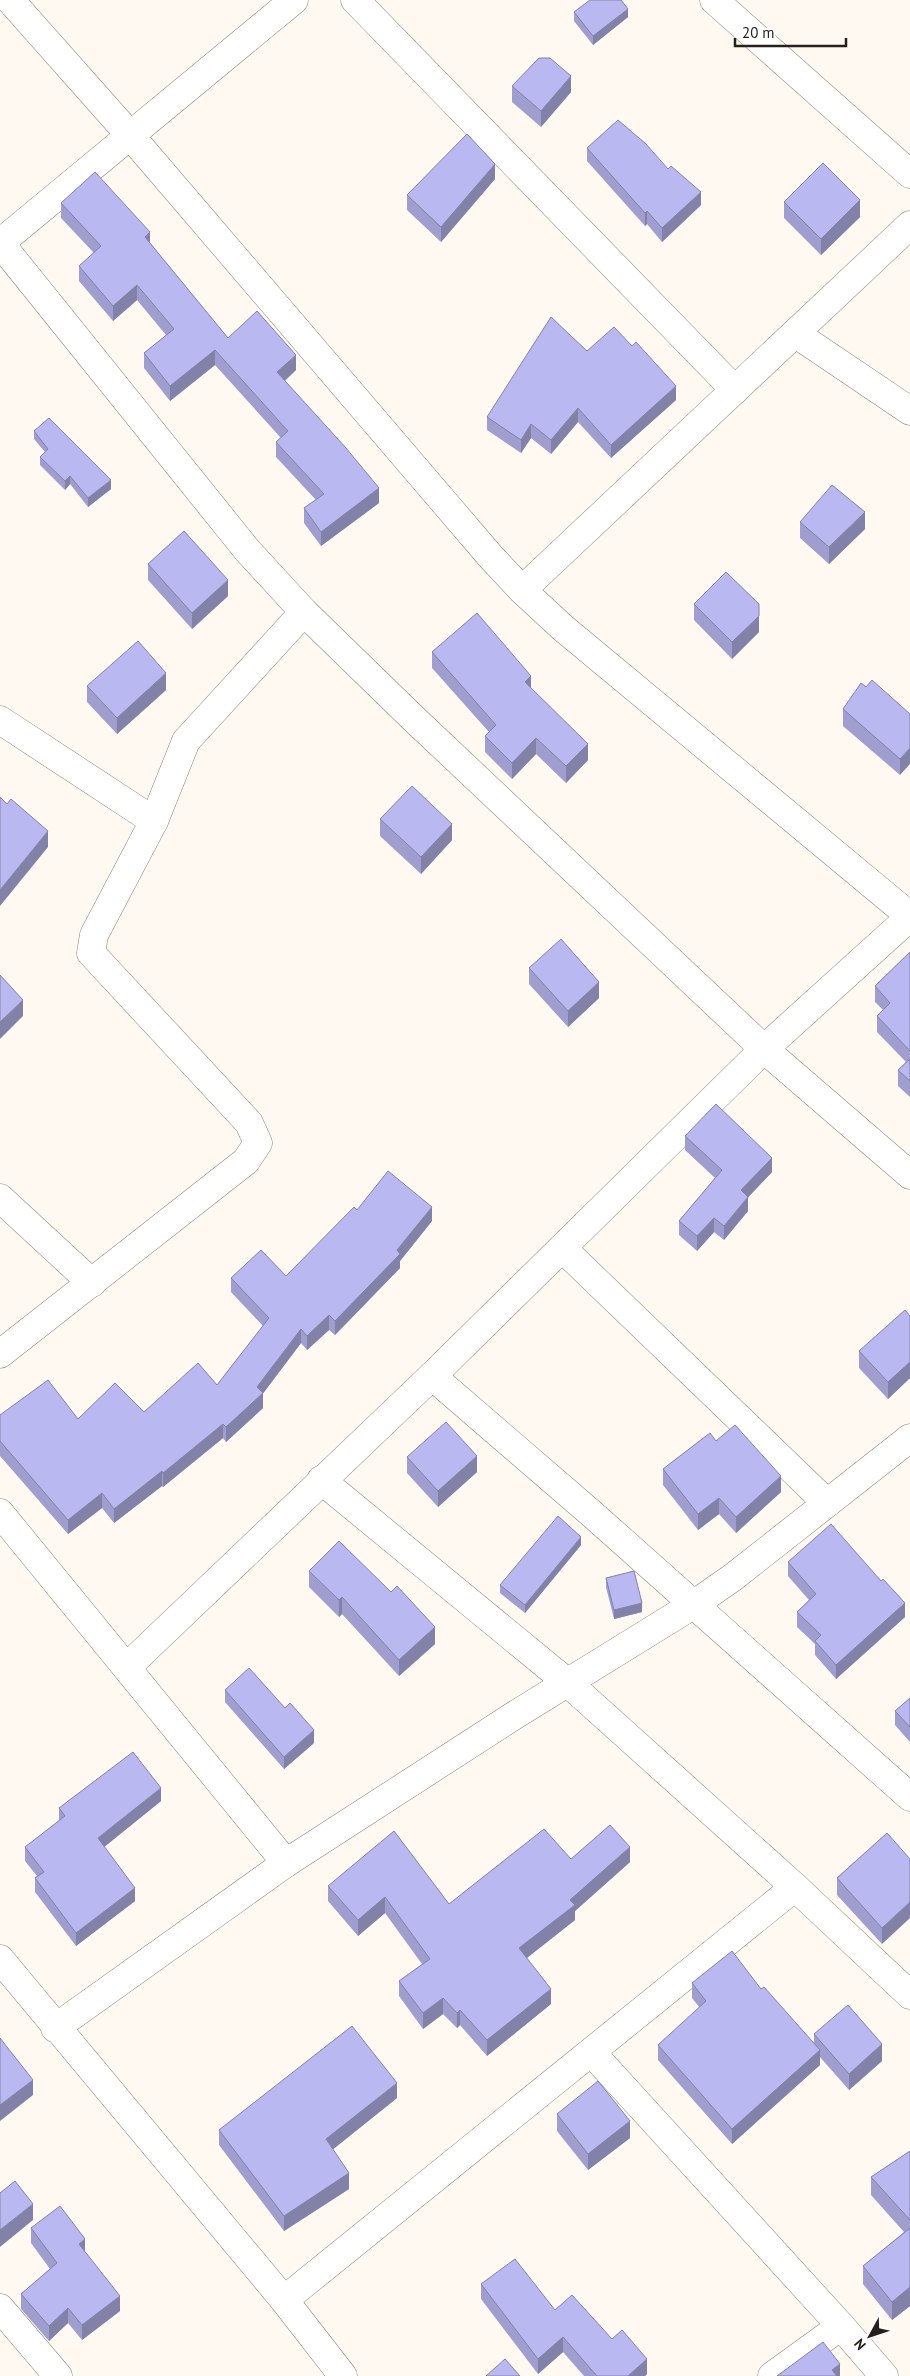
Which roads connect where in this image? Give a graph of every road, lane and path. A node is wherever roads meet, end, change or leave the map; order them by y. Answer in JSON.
{"nodes":[{"id":1,"x":10,"y":0,"type":"edge"},
{"id":2,"x":294,"y":0,"type":"edge"},
{"id":3,"x":354,"y":0,"type":"edge"},
{"id":4,"x":714,"y":0,"type":"edge"},
{"id":5,"x":129,"y":134,"type":"junction"},
{"id":6,"x":910,"y":174,"type":"edge"},
{"id":7,"x":910,"y":225,"type":"edge"},
{"id":8,"x":0,"y":243,"type":"edge"},
{"id":9,"x":796,"y":334,"type":"junction"},
{"id":10,"x":735,"y":390,"type":"junction"},
{"id":11,"x":910,"y":411,"type":"edge"},
{"id":12,"x":522,"y":590,"type":"junction"},
{"id":13,"x":304,"y":612,"type":"junction"},
{"id":14,"x":0,"y":720,"type":"edge"},
{"id":15,"x":154,"y":822,"type":"junction"},
{"id":16,"x":910,"y":917,"type":"edge"},
{"id":17,"x":764,"y":1049,"type":"junction"},
{"id":18,"x":910,"y":1175,"type":"edge"},
{"id":19,"x":0,"y":1198,"type":"edge"},
{"id":20,"x":562,"y":1248,"type":"junction"},
{"id":21,"x":92,"y":1283,"type":"junction"},
{"id":22,"x":0,"y":1354,"type":"edge"},
{"id":23,"x":432,"y":1376,"type":"junction"},
{"id":24,"x":910,"y":1438,"type":"edge"},
{"id":25,"x":321,"y":1480,"type":"junction"},
{"id":26,"x":827,"y":1503,"type":"junction"},
{"id":27,"x":0,"y":1513,"type":"edge"},
{"id":28,"x":693,"y":1605,"type":"junction"},
{"id":29,"x":127,"y":1667,"type":"junction"},
{"id":30,"x":568,"y":1682,"type":"junction"},
{"id":31,"x":910,"y":1797,"type":"edge"},
{"id":32,"x":286,"y":1863,"type":"junction"},
{"id":33,"x":795,"y":1887,"type":"junction"},
{"id":34,"x":0,"y":1959,"type":"edge"},
{"id":35,"x":910,"y":1995,"type":"edge"},
{"id":36,"x":55,"y":2028,"type":"junction"},
{"id":37,"x":592,"y":2053,"type":"junction"},
{"id":38,"x":284,"y":2300,"type":"junction"},
{"id":39,"x":0,"y":2308,"type":"edge"},
{"id":40,"x":840,"y":2326,"type":"junction"},
{"id":41,"x":58,"y":2376,"type":"edge"},
{"id":42,"x":343,"y":2376,"type":"edge"},
{"id":43,"x":772,"y":2376,"type":"edge"},
{"id":44,"x":884,"y":2376,"type":"edge"}],
"edges":[{"from":1,"to":5,"type":"street"},
{"from":2,"to":5,"type":"street"},
{"from":3,"to":10,"type":"street"},
{"from":4,"to":6,"type":"street"},
{"from":5,"to":8,"type":"street"},
{"from":5,"to":12,"type":"street"},
{"from":7,"to":9,"type":"street"},
{"from":8,"to":13,"type":"street"},
{"from":9,"to":10,"type":"street"},
{"from":9,"to":11,"type":"street"},
{"from":10,"to":12,"type":"street"},
{"from":12,"to":16,"type":"street"},
{"from":13,"to":15,"type":"street"},
{"from":13,"to":17,"type":"street"},
{"from":14,"to":15,"type":"street"},
{"from":15,"to":21,"type":"street"},
{"from":16,"to":17,"type":"street"},
{"from":17,"to":18,"type":"street"},
{"from":17,"to":20,"type":"street"},
{"from":19,"to":21,"type":"street"},
{"from":20,"to":23,"type":"street"},
{"from":20,"to":26,"type":"street"},
{"from":21,"to":22,"type":"street"},
{"from":23,"to":25,"type":"street"},
{"from":23,"to":28,"type":"street"},
{"from":24,"to":26,"type":"street"},
{"from":25,"to":29,"type":"street"},
{"from":25,"to":30,"type":"street"},
{"from":26,"to":28,"type":"street"},
{"from":27,"to":29,"type":"street"},
{"from":28,"to":30,"type":"street"},
{"from":28,"to":31,"type":"street"},
{"from":29,"to":32,"type":"street"},
{"from":30,"to":32,"type":"street"},
{"from":30,"to":33,"type":"street"},
{"from":32,"to":36,"type":"street"},
{"from":33,"to":35,"type":"street"},
{"from":33,"to":37,"type":"street"},
{"from":34,"to":36,"type":"street"},
{"from":36,"to":38,"type":"street"},
{"from":37,"to":38,"type":"street"},
{"from":37,"to":40,"type":"street"},
{"from":38,"to":42,"type":"street"},
{"from":39,"to":41,"type":"street"},
{"from":40,"to":43,"type":"street"},
{"from":40,"to":44,"type":"street"}]}
